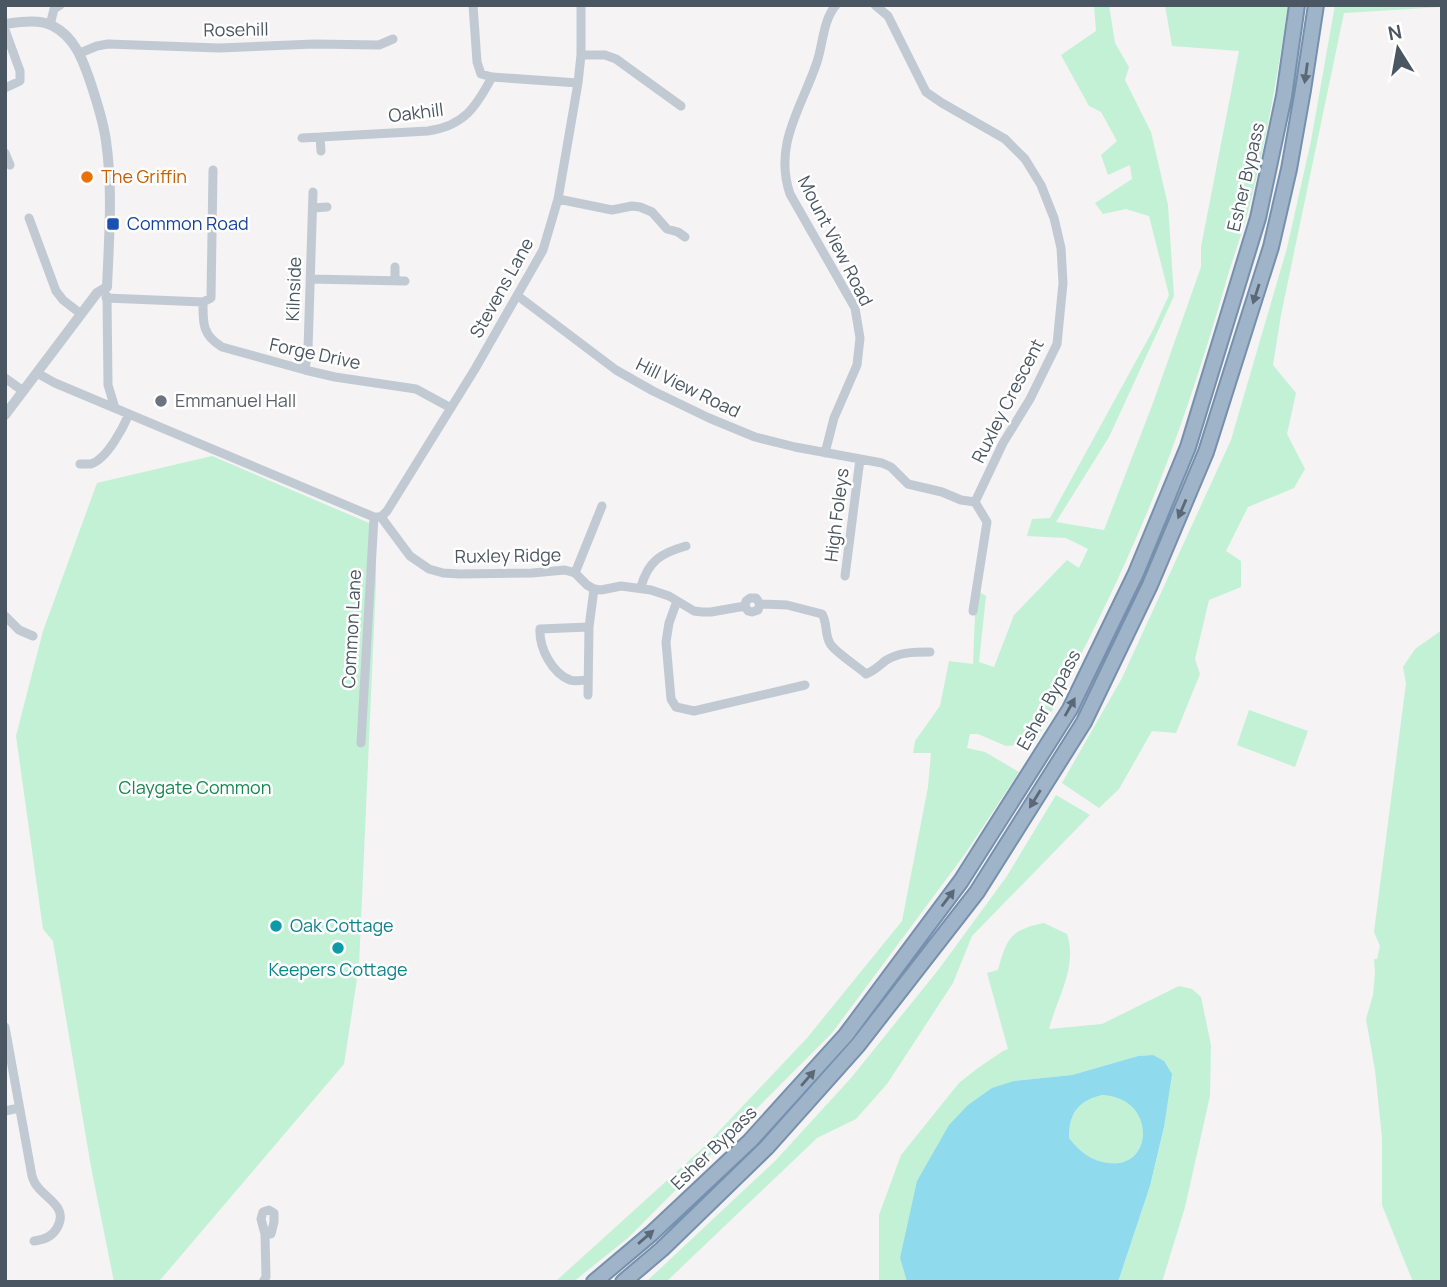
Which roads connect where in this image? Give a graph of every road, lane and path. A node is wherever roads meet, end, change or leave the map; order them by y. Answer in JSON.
{"nodes":[{"id":1,"x":60,"y":5,"type":"edge"},
{"id":2,"x":474,"y":5,"type":"edge"},
{"id":3,"x":581,"y":5,"type":"edge"},
{"id":4,"x":836,"y":5,"type":"edge"},
{"id":5,"x":875,"y":5,"type":"edge"},
{"id":6,"x":1297,"y":5,"type":"edge"},
{"id":7,"x":1316,"y":5,"type":"edge"},
{"id":8,"x":5,"y":24,"type":"edge"},
{"id":9,"x":50,"y":25,"type":"junction"},
{"id":10,"x":5,"y":30,"type":"edge"},
{"id":11,"x":393,"y":39,"type":"dead end"},
{"id":12,"x":80,"y":53,"type":"junction"},
{"id":13,"x":581,"y":55,"type":"junction"},
{"id":14,"x":492,"y":77,"type":"junction"},
{"id":15,"x":578,"y":83,"type":"junction"},
{"id":16,"x":5,"y":88,"type":"edge"},
{"id":17,"x":681,"y":106,"type":"dead end"},
{"id":18,"x":320,"y":137,"type":"junction"},
{"id":19,"x":302,"y":138,"type":"dead end"},
{"id":20,"x":321,"y":151,"type":"dead end"},
{"id":21,"x":5,"y":153,"type":"edge"},
{"id":22,"x":10,"y":165,"type":"dead end"},
{"id":23,"x":213,"y":170,"type":"dead end"},
{"id":24,"x":313,"y":192,"type":"dead end"},
{"id":25,"x":558,"y":199,"type":"junction"},
{"id":26,"x":327,"y":207,"type":"dead end"},
{"id":27,"x":313,"y":208,"type":"junction"},
{"id":28,"x":29,"y":218,"type":"dead end"},
{"id":29,"x":685,"y":237,"type":"dead end"},
{"id":30,"x":395,"y":267,"type":"dead end"},
{"id":31,"x":310,"y":279,"type":"junction"},
{"id":32,"x":106,"y":293,"type":"junction"},
{"id":33,"x":518,"y":296,"type":"junction"},
{"id":34,"x":203,"y":302,"type":"junction"},
{"id":35,"x":81,"y":314,"type":"junction"},
{"id":36,"x":305,"y":370,"type":"junction"},
{"id":37,"x":37,"y":373,"type":"junction"},
{"id":38,"x":5,"y":379,"type":"edge"},
{"id":39,"x":23,"y":391,"type":"junction"},
{"id":40,"x":115,"y":408,"type":"junction"},
{"id":41,"x":451,"y":408,"type":"junction"},
{"id":42,"x":129,"y":414,"type":"junction"},
{"id":43,"x":5,"y":415,"type":"edge"},
{"id":44,"x":825,"y":453,"type":"junction"},
{"id":45,"x":860,"y":459,"type":"junction"},
{"id":46,"x":80,"y":464,"type":"dead end"},
{"id":47,"x":975,"y":502,"type":"junction"},
{"id":48,"x":602,"y":506,"type":"dead end"},
{"id":49,"x":377,"y":517,"type":"junction"},
{"id":50,"x":686,"y":546,"type":"dead end"},
{"id":51,"x":575,"y":573,"type":"junction"},
{"id":52,"x":845,"y":576,"type":"dead end"},
{"id":53,"x":641,"y":587,"type":"junction"},
{"id":54,"x":594,"y":589,"type":"junction"},
{"id":55,"x":677,"y":601,"type":"junction"},
{"id":56,"x":973,"y":611,"type":"dead end"},
{"id":57,"x":5,"y":616,"type":"edge"},
{"id":58,"x":589,"y":627,"type":"junction"},
{"id":59,"x":33,"y":636,"type":"dead end"},
{"id":60,"x":930,"y":652,"type":"dead end"},
{"id":61,"x":587,"y":680,"type":"junction"},
{"id":62,"x":805,"y":685,"type":"dead end"},
{"id":63,"x":588,"y":695,"type":"dead end"},
{"id":64,"x":360,"y":743,"type":"dead end"},
{"id":65,"x":5,"y":1027,"type":"edge"},
{"id":66,"x":19,"y":1108,"type":"junction"},
{"id":67,"x":5,"y":1111,"type":"edge"},
{"id":68,"x":271,"y":1234,"type":"dead end"},
{"id":69,"x":34,"y":1241,"type":"dead end"},
{"id":70,"x":263,"y":1282,"type":"edge"},
{"id":71,"x":594,"y":1282,"type":"edge"},
{"id":72,"x":623,"y":1282,"type":"edge"}],
"edges":[{"from":1,"to":9,"type":"street"},
{"from":2,"to":14,"type":"street"},
{"from":3,"to":13,"type":"street","name":"Stevens Lane"},
{"from":4,"to":44,"type":"street","name":"Mount View Road"},
{"from":5,"to":47,"type":"street","name":"Ruxley Crescent"},
{"from":71,"to":6,"type":"highway","name":"Esher Bypass","one_way":true},
{"from":7,"to":72,"type":"highway","name":"Esher Bypass","one_way":true},
{"from":8,"to":9,"type":"street"},
{"from":9,"to":12,"type":"street"},
{"from":10,"to":16,"type":"street"},
{"from":11,"to":12,"type":"street","name":"Rosehill"},
{"from":12,"to":32,"type":"street"},
{"from":13,"to":15,"type":"street","name":"Stevens Lane"},
{"from":13,"to":17,"type":"street"},
{"from":14,"to":15,"type":"street"},
{"from":14,"to":18,"type":"street","name":"Oakhill"},
{"from":15,"to":25,"type":"street","name":"Stevens Lane"},
{"from":18,"to":19,"type":"street","name":"Oakhill"},
{"from":18,"to":20,"type":"street"},
{"from":21,"to":22,"type":"street"},
{"from":23,"to":34,"type":"street"},
{"from":24,"to":27,"type":"street","name":"Kilnside"},
{"from":25,"to":29,"type":"street"},
{"from":25,"to":33,"type":"street","name":"Stevens Lane"},
{"from":26,"to":27,"type":"street"},
{"from":27,"to":31,"type":"street","name":"Kilnside"},
{"from":28,"to":35,"type":"street"},
{"from":30,"to":31,"type":"street"},
{"from":31,"to":36,"type":"street","name":"Kilnside"},
{"from":32,"to":34,"type":"street"},
{"from":32,"to":35,"type":"street"},
{"from":32,"to":40,"type":"street"},
{"from":33,"to":41,"type":"street","name":"Stevens Lane"},
{"from":33,"to":44,"type":"street","name":"Hill View Road"},
{"from":34,"to":36,"type":"street","name":"Forge Drive"},
{"from":35,"to":37,"type":"street"},
{"from":36,"to":41,"type":"street","name":"Forge Drive"},
{"from":37,"to":39,"type":"street"},
{"from":37,"to":40,"type":"street"},
{"from":38,"to":39,"type":"street"},
{"from":39,"to":43,"type":"street"},
{"from":40,"to":42,"type":"street"},
{"from":41,"to":49,"type":"street","name":"Stevens Lane"},
{"from":42,"to":46,"type":"street"},
{"from":42,"to":49,"type":"street"},
{"from":44,"to":45,"type":"street"},
{"from":45,"to":47,"type":"street"},
{"from":45,"to":52,"type":"street","name":"High Foleys"},
{"from":47,"to":56,"type":"street"},
{"from":48,"to":51,"type":"street","name":"Ruxley Ridge"},
{"from":49,"to":51,"type":"street","name":"Ruxley Ridge"},
{"from":49,"to":64,"type":"street","name":"Common Lane"},
{"from":50,"to":53,"type":"street"},
{"from":51,"to":54,"type":"street","name":"Ruxley Ridge"},
{"from":53,"to":54,"type":"street"},
{"from":53,"to":55,"type":"street"},
{"from":54,"to":58,"type":"street"},
{"from":55,"to":60,"type":"street"},
{"from":55,"to":62,"type":"street"},
{"from":57,"to":59,"type":"street"},
{"from":58,"to":61,"type":"street"},
{"from":58,"to":61,"type":"street"},
{"from":61,"to":63,"type":"street"},
{"from":65,"to":66,"type":"street"},
{"from":66,"to":67,"type":"street"},
{"from":66,"to":69,"type":"street"},
{"from":68,"to":70,"type":"street"}]}
